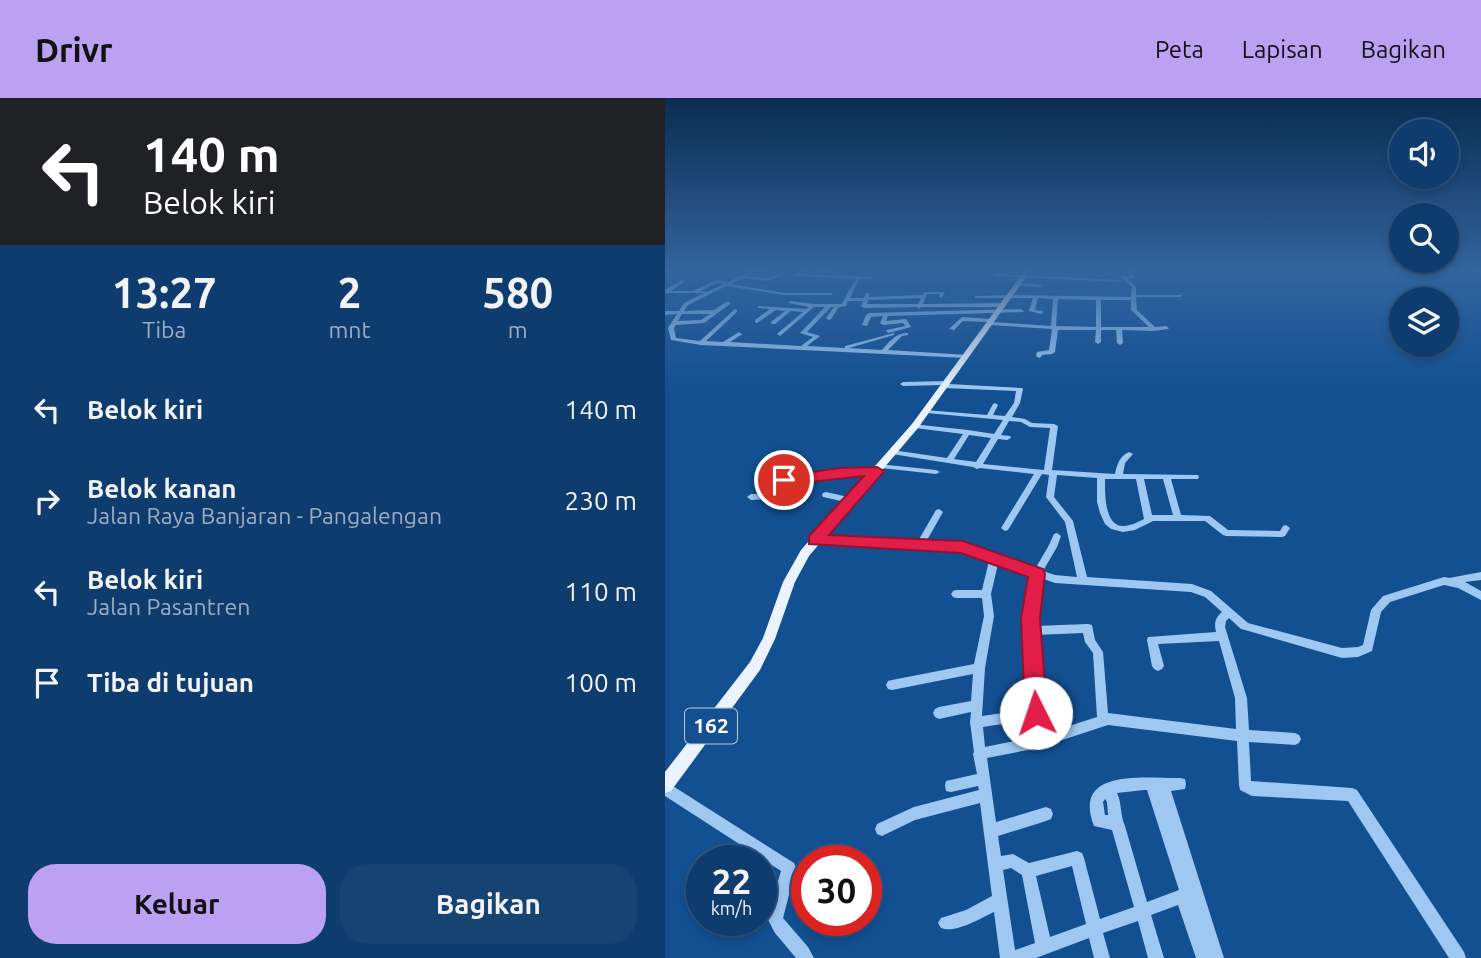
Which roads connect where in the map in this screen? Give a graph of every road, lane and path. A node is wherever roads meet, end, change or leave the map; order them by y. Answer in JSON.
{"nodes":[{"id":1,"x":718,"y":310,"type":"edge"},
{"id":2,"x":772,"y":310,"type":"edge"},
{"id":3,"x":787,"y":310,"type":"edge"},
{"id":4,"x":806,"y":310,"type":"edge"},
{"id":5,"x":821,"y":310,"type":"edge"},
{"id":6,"x":834,"y":310,"type":"edge"},
{"id":7,"x":969,"y":310,"type":"edge"},
{"id":8,"x":999,"y":310,"type":"edge"},
{"id":9,"x":1012,"y":310,"type":"edge"},
{"id":10,"x":1032,"y":310,"type":"edge"},
{"id":11,"x":1055,"y":310,"type":"edge"},
{"id":12,"x":1099,"y":310,"type":"edge"},
{"id":13,"x":1134,"y":310,"type":"edge"},
{"id":14,"x":735,"y":311,"type":"dead end"},
{"id":15,"x":1021,"y":311,"type":"dead end"},
{"id":16,"x":680,"y":312,"type":"junction"},
{"id":17,"x":715,"y":312,"type":"junction"},
{"id":18,"x":918,"y":312,"type":"joint"},
{"id":19,"x":1041,"y":312,"type":"dead end"},
{"id":20,"x":665,"y":313,"type":"edge"},
{"id":21,"x":885,"y":314,"type":"junction"},
{"id":22,"x":829,"y":318,"type":"dead end"},
{"id":23,"x":757,"y":321,"type":"dead end"},
{"id":24,"x":990,"y":322,"type":"junction"},
{"id":25,"x":674,"y":323,"type":"junction"},
{"id":26,"x":773,"y":323,"type":"dead end"},
{"id":27,"x":865,"y":325,"type":"dead end"},
{"id":28,"x":1054,"y":327,"type":"junction"},
{"id":29,"x":952,"y":328,"type":"dead end"},
{"id":30,"x":1165,"y":328,"type":"dead end"},
{"id":31,"x":1099,"y":329,"type":"junction"},
{"id":32,"x":1119,"y":329,"type":"junction"},
{"id":33,"x":1154,"y":329,"type":"junction"},
{"id":34,"x":728,"y":334,"type":"dead end"},
{"id":35,"x":739,"y":334,"type":"dead end"},
{"id":36,"x":780,"y":334,"type":"dead end"},
{"id":37,"x":906,"y":334,"type":"dead end"},
{"id":38,"x":1098,"y":342,"type":"dead end"},
{"id":39,"x":701,"y":343,"type":"junction"},
{"id":40,"x":714,"y":343,"type":"junction"},
{"id":41,"x":1120,"y":343,"type":"dead end"},
{"id":42,"x":724,"y":344,"type":"junction"},
{"id":43,"x":804,"y":346,"type":"junction"},
{"id":44,"x":844,"y":348,"type":"junction"},
{"id":45,"x":884,"y":351,"type":"junction"},
{"id":46,"x":966,"y":356,"type":"junction"},
{"id":47,"x":1039,"y":356,"type":"dead end"},
{"id":48,"x":903,"y":384,"type":"dead end"},
{"id":49,"x":946,"y":385,"type":"junction"},
{"id":50,"x":995,"y":405,"type":"dead end"},
{"id":51,"x":926,"y":411,"type":"junction"},
{"id":52,"x":989,"y":417,"type":"junction"},
{"id":53,"x":1006,"y":419,"type":"junction"},
{"id":54,"x":915,"y":426,"type":"junction"},
{"id":55,"x":968,"y":432,"type":"junction"},
{"id":56,"x":995,"y":435,"type":"junction"},
{"id":57,"x":1007,"y":438,"type":"dead end"},
{"id":58,"x":892,"y":452,"type":"junction"},
{"id":59,"x":1129,"y":454,"type":"dead end"},
{"id":60,"x":949,"y":461,"type":"junction"},
{"id":61,"x":977,"y":467,"type":"junction"},
{"id":62,"x":879,"y":468,"type":"junction"},
{"id":63,"x":936,"y":472,"type":"dead end"},
{"id":64,"x":1047,"y":472,"type":"junction"},
{"id":65,"x":1119,"y":476,"type":"junction"},
{"id":66,"x":1101,"y":477,"type":"junction"},
{"id":67,"x":1140,"y":477,"type":"junction"},
{"id":68,"x":1195,"y":477,"type":"dead end"},
{"id":69,"x":1167,"y":478,"type":"junction"},
{"id":70,"x":826,"y":495,"type":"dead end"},
{"id":71,"x":751,"y":497,"type":"dead end"},
{"id":72,"x":850,"y":499,"type":"junction"},
{"id":73,"x":939,"y":512,"type":"dead end"},
{"id":74,"x":1150,"y":518,"type":"junction"},
{"id":75,"x":1178,"y":518,"type":"junction"},
{"id":76,"x":1005,"y":528,"type":"dead end"},
{"id":77,"x":1286,"y":528,"type":"dead end"},
{"id":78,"x":1056,"y":536,"type":"dead end"},
{"id":79,"x":815,"y":540,"type":"junction"},
{"id":80,"x":921,"y":544,"type":"junction"},
{"id":81,"x":995,"y":557,"type":"junction"},
{"id":82,"x":1037,"y":574,"type":"junction"},
{"id":83,"x":1481,"y":576,"type":"edge"},
{"id":84,"x":1083,"y":580,"type":"junction"},
{"id":85,"x":1451,"y":581,"type":"junction"},
{"id":86,"x":956,"y":594,"type":"dead end"},
{"id":87,"x":986,"y":594,"type":"junction"},
{"id":88,"x":1481,"y":596,"type":"edge"},
{"id":89,"x":1229,"y":613,"type":"junction"},
{"id":90,"x":1031,"y":631,"type":"junction"},
{"id":91,"x":1223,"y":636,"type":"junction"},
{"id":92,"x":1158,"y":666,"type":"dead end"},
{"id":93,"x":979,"y":668,"type":"junction"},
{"id":94,"x":892,"y":685,"type":"dead end"},
{"id":95,"x":977,"y":705,"type":"junction"},
{"id":96,"x":939,"y":713,"type":"dead end"},
{"id":97,"x":1103,"y":720,"type":"junction"},
{"id":98,"x":976,"y":722,"type":"junction"},
{"id":99,"x":1242,"y":736,"type":"junction"},
{"id":100,"x":1295,"y":739,"type":"dead end"},
{"id":101,"x":978,"y":754,"type":"junction"},
{"id":102,"x":982,"y":779,"type":"junction"},
{"id":103,"x":1157,"y":785,"type":"junction"},
{"id":104,"x":1179,"y":785,"type":"dead end"},
{"id":105,"x":665,"y":786,"type":"edge"},
{"id":106,"x":951,"y":786,"type":"dead end"},
{"id":107,"x":984,"y":795,"type":"junction"},
{"id":108,"x":1046,"y":814,"type":"dead end"},
{"id":109,"x":882,"y":829,"type":"dead end"},
{"id":110,"x":991,"y":831,"type":"junction"},
{"id":111,"x":995,"y":864,"type":"junction"},
{"id":112,"x":1028,"y":871,"type":"junction"},
{"id":113,"x":1189,"y":894,"type":"junction"},
{"id":114,"x":999,"y":901,"type":"junction"},
{"id":115,"x":1142,"y":911,"type":"junction"},
{"id":116,"x":946,"y":923,"type":"dead end"},
{"id":117,"x":1094,"y":929,"type":"junction"},
{"id":118,"x":1044,"y":947,"type":"junction"},
{"id":119,"x":806,"y":958,"type":"edge"},
{"id":120,"x":1008,"y":958,"type":"edge"},
{"id":121,"x":1015,"y":958,"type":"edge"},
{"id":122,"x":1102,"y":958,"type":"edge"},
{"id":123,"x":1157,"y":958,"type":"edge"},
{"id":124,"x":1204,"y":958,"type":"edge"},
{"id":125,"x":1216,"y":958,"type":"edge"},
{"id":126,"x":1458,"y":958,"type":"edge"}],
"edges":[{"from":1,"to":17,"type":"street"},
{"from":2,"to":23,"type":"street"},
{"from":3,"to":26,"type":"street"},
{"from":4,"to":36,"type":"street"},
{"from":5,"to":43,"type":"street"},
{"from":6,"to":22,"type":"street"},
{"from":7,"to":18,"type":"street"},
{"from":8,"to":24,"type":"main road"},
{"from":9,"to":15,"type":"street"},
{"from":10,"to":19,"type":"street"},
{"from":11,"to":28,"type":"street"},
{"from":12,"to":31,"type":"street"},
{"from":13,"to":33,"type":"street"},
{"from":14,"to":39,"type":"street"},
{"from":16,"to":17,"type":"street"},
{"from":16,"to":20,"type":"street"},
{"from":16,"to":25,"type":"street"},
{"from":17,"to":25,"type":"street"},
{"from":18,"to":21,"type":"street"},
{"from":21,"to":27,"type":"street"},
{"from":21,"to":44,"type":"street"},
{"from":24,"to":28,"type":"street"},
{"from":24,"to":29,"type":"street"},
{"from":24,"to":46,"type":"main road"},
{"from":25,"to":39,"type":"street"},
{"from":28,"to":31,"type":"street"},
{"from":28,"to":47,"type":"street"},
{"from":30,"to":33,"type":"street"},
{"from":31,"to":32,"type":"street"},
{"from":31,"to":38,"type":"street"},
{"from":32,"to":33,"type":"street"},
{"from":32,"to":41,"type":"street"},
{"from":34,"to":40,"type":"street"},
{"from":35,"to":42,"type":"street"},
{"from":37,"to":45,"type":"street"},
{"from":39,"to":40,"type":"street"},
{"from":40,"to":42,"type":"street"},
{"from":42,"to":43,"type":"street"},
{"from":43,"to":44,"type":"street"},
{"from":44,"to":45,"type":"street"},
{"from":45,"to":46,"type":"street"},
{"from":46,"to":49,"type":"main road"},
{"from":48,"to":49,"type":"street"},
{"from":49,"to":51,"type":"main road"},
{"from":49,"to":53,"type":"street"},
{"from":50,"to":52,"type":"street"},
{"from":51,"to":52,"type":"street"},
{"from":51,"to":54,"type":"main road"},
{"from":52,"to":53,"type":"street"},
{"from":53,"to":56,"type":"street"},
{"from":53,"to":64,"type":"street"},
{"from":54,"to":55,"type":"street"},
{"from":54,"to":58,"type":"main road"},
{"from":55,"to":56,"type":"street"},
{"from":55,"to":60,"type":"street"},
{"from":56,"to":57,"type":"street"},
{"from":56,"to":61,"type":"street"},
{"from":58,"to":60,"type":"street"},
{"from":58,"to":62,"type":"main road","number":"162"},
{"from":59,"to":65,"type":"street"},
{"from":60,"to":61,"type":"street"},
{"from":61,"to":64,"type":"street"},
{"from":62,"to":63,"type":"street"},
{"from":62,"to":71,"type":"street"},
{"from":62,"to":72,"type":"main road","number":"162"},
{"from":64,"to":66,"type":"street"},
{"from":64,"to":76,"type":"street"},
{"from":64,"to":84,"type":"street"},
{"from":65,"to":66,"type":"street"},
{"from":65,"to":67,"type":"street"},
{"from":66,"to":74,"type":"street"},
{"from":67,"to":69,"type":"street"},
{"from":67,"to":74,"type":"street"},
{"from":68,"to":69,"type":"street"},
{"from":69,"to":75,"type":"street"},
{"from":70,"to":72,"type":"street"},
{"from":72,"to":79,"type":"main road","number":"162"},
{"from":73,"to":80,"type":"street"},
{"from":74,"to":75,"type":"street"},
{"from":75,"to":77,"type":"street"},
{"from":78,"to":82,"type":"street"},
{"from":79,"to":80,"type":"street"},
{"from":79,"to":105,"type":"main road","number":"162"},
{"from":80,"to":81,"type":"street"},
{"from":81,"to":82,"type":"street"},
{"from":81,"to":87,"type":"street"},
{"from":82,"to":84,"type":"street"},
{"from":82,"to":90,"type":"street"},
{"from":83,"to":85,"type":"street"},
{"from":84,"to":89,"type":"street"},
{"from":85,"to":88,"type":"street"},
{"from":85,"to":89,"type":"street"},
{"from":86,"to":87,"type":"street"},
{"from":87,"to":93,"type":"street"},
{"from":89,"to":91,"type":"street"},
{"from":90,"to":97,"type":"street"},
{"from":90,"to":98,"type":"street"},
{"from":91,"to":92,"type":"street"},
{"from":91,"to":99,"type":"street"},
{"from":93,"to":94,"type":"street"},
{"from":93,"to":95,"type":"street"},
{"from":95,"to":96,"type":"street"},
{"from":95,"to":98,"type":"street"},
{"from":97,"to":99,"type":"street"},
{"from":97,"to":101,"type":"street"},
{"from":98,"to":101,"type":"street"},
{"from":99,"to":100,"type":"street"},
{"from":99,"to":126,"type":"street"},
{"from":101,"to":102,"type":"street"},
{"from":102,"to":106,"type":"street"},
{"from":102,"to":107,"type":"street"},
{"from":103,"to":104,"type":"street"},
{"from":103,"to":113,"type":"street"},
{"from":103,"to":115,"type":"street"},
{"from":105,"to":119,"type":"street"},
{"from":107,"to":109,"type":"street"},
{"from":107,"to":110,"type":"street"},
{"from":108,"to":110,"type":"street"},
{"from":110,"to":111,"type":"street"},
{"from":111,"to":112,"type":"street"},
{"from":111,"to":114,"type":"street"},
{"from":112,"to":117,"type":"street"},
{"from":112,"to":118,"type":"street"},
{"from":113,"to":115,"type":"street"},
{"from":113,"to":124,"type":"street"},
{"from":113,"to":125,"type":"street"},
{"from":114,"to":116,"type":"street"},
{"from":114,"to":120,"type":"street"},
{"from":115,"to":117,"type":"street"},
{"from":115,"to":123,"type":"street"},
{"from":117,"to":118,"type":"street"},
{"from":117,"to":122,"type":"street"},
{"from":118,"to":121,"type":"street"}]}
